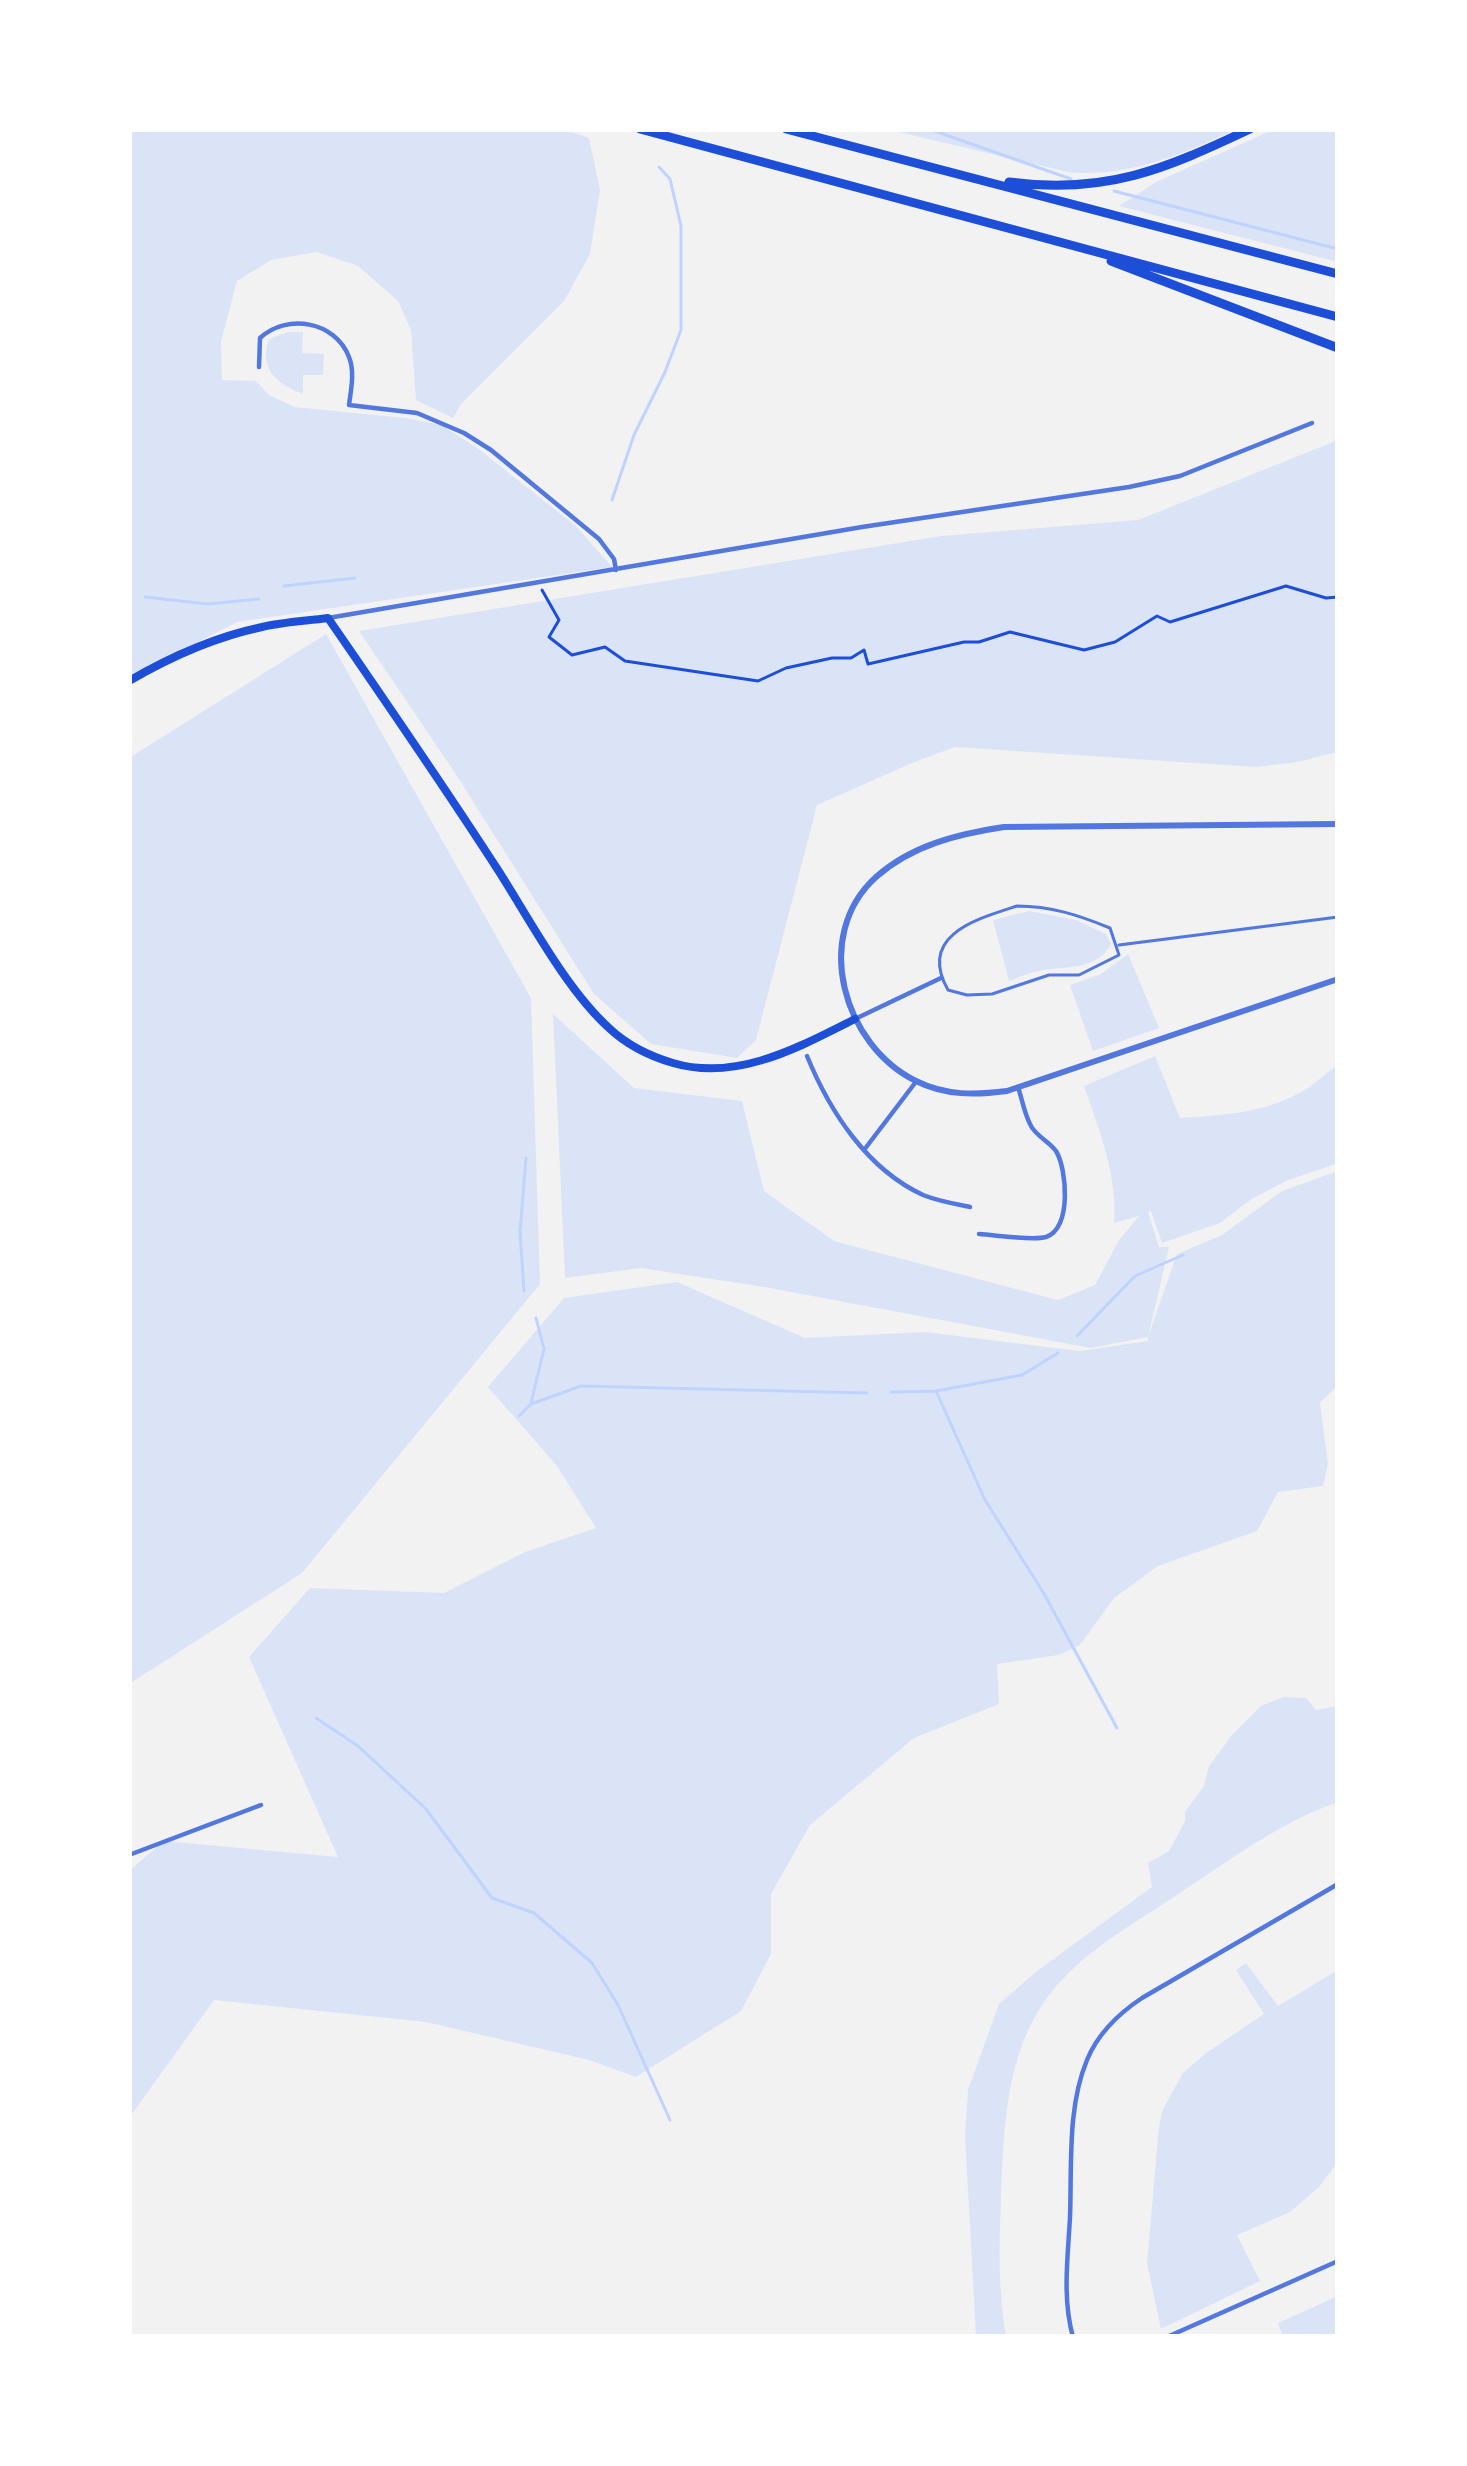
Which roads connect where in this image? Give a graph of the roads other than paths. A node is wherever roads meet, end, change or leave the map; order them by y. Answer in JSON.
{"nodes":[{"id":1,"x":640,"y":129,"type":"edge"},
{"id":2,"x":786,"y":129,"type":"edge"},
{"id":3,"x":1250,"y":129,"type":"edge"},
{"id":4,"x":948,"y":172,"type":"junction"},
{"id":5,"x":1015,"y":230,"type":"junction"},
{"id":6,"x":1338,"y":274,"type":"edge"},
{"id":7,"x":1338,"y":317,"type":"edge"},
{"id":8,"x":1338,"y":348,"type":"edge"},
{"id":9,"x":259,"y":367,"type":"dead end"},
{"id":10,"x":1312,"y":423,"type":"dead end"},
{"id":11,"x":616,"y":570,"type":"junction"},
{"id":12,"x":328,"y":618,"type":"junction"},
{"id":13,"x":129,"y":681,"type":"edge"},
{"id":14,"x":1338,"y":824,"type":"edge"},
{"id":15,"x":1338,"y":917,"type":"edge"},
{"id":16,"x":1118,"y":946,"type":"junction"},
{"id":17,"x":941,"y":978,"type":"junction"},
{"id":18,"x":1338,"y":979,"type":"edge"},
{"id":19,"x":855,"y":1019,"type":"junction"},
{"id":20,"x":807,"y":1057,"type":"dead end"},
{"id":21,"x":916,"y":1082,"type":"junction"},
{"id":22,"x":1018,"y":1087,"type":"junction"},
{"id":23,"x":864,"y":1150,"type":"junction"},
{"id":24,"x":970,"y":1208,"type":"dead end"},
{"id":25,"x":979,"y":1234,"type":"dead end"},
{"id":26,"x":261,"y":1805,"type":"dead end"},
{"id":27,"x":129,"y":1856,"type":"edge"},
{"id":28,"x":1338,"y":1884,"type":"edge"},
{"id":29,"x":1338,"y":2261,"type":"edge"},
{"id":30,"x":1072,"y":2337,"type":"edge"},
{"id":31,"x":1167,"y":2337,"type":"edge"}],
"edges":[{"from":1,"to":5,"type":"highway"},
{"from":2,"to":4,"type":"highway"},
{"from":3,"to":4,"type":"highway"},
{"from":4,"to":6,"type":"highway"},
{"from":5,"to":7,"type":"highway"},
{"from":5,"to":8,"type":"highway"},
{"from":9,"to":11,"type":"street"},
{"from":10,"to":11,"type":"street"},
{"from":11,"to":12,"type":"street"},
{"from":12,"to":13,"type":"main road"},
{"from":12,"to":19,"type":"main road"},
{"from":14,"to":19,"type":"street"},
{"from":15,"to":16,"type":"lane"},
{"from":16,"to":17,"type":"lane"},
{"from":16,"to":17,"type":"lane"},
{"from":17,"to":19,"type":"street"},
{"from":18,"to":22,"type":"street"},
{"from":19,"to":21,"type":"street"},
{"from":20,"to":23,"type":"street"},
{"from":21,"to":22,"type":"street"},
{"from":21,"to":23,"type":"street"},
{"from":22,"to":25,"type":"street"},
{"from":23,"to":24,"type":"street"},
{"from":26,"to":27,"type":"street"},
{"from":28,"to":30,"type":"street"},
{"from":29,"to":31,"type":"street"}]}
